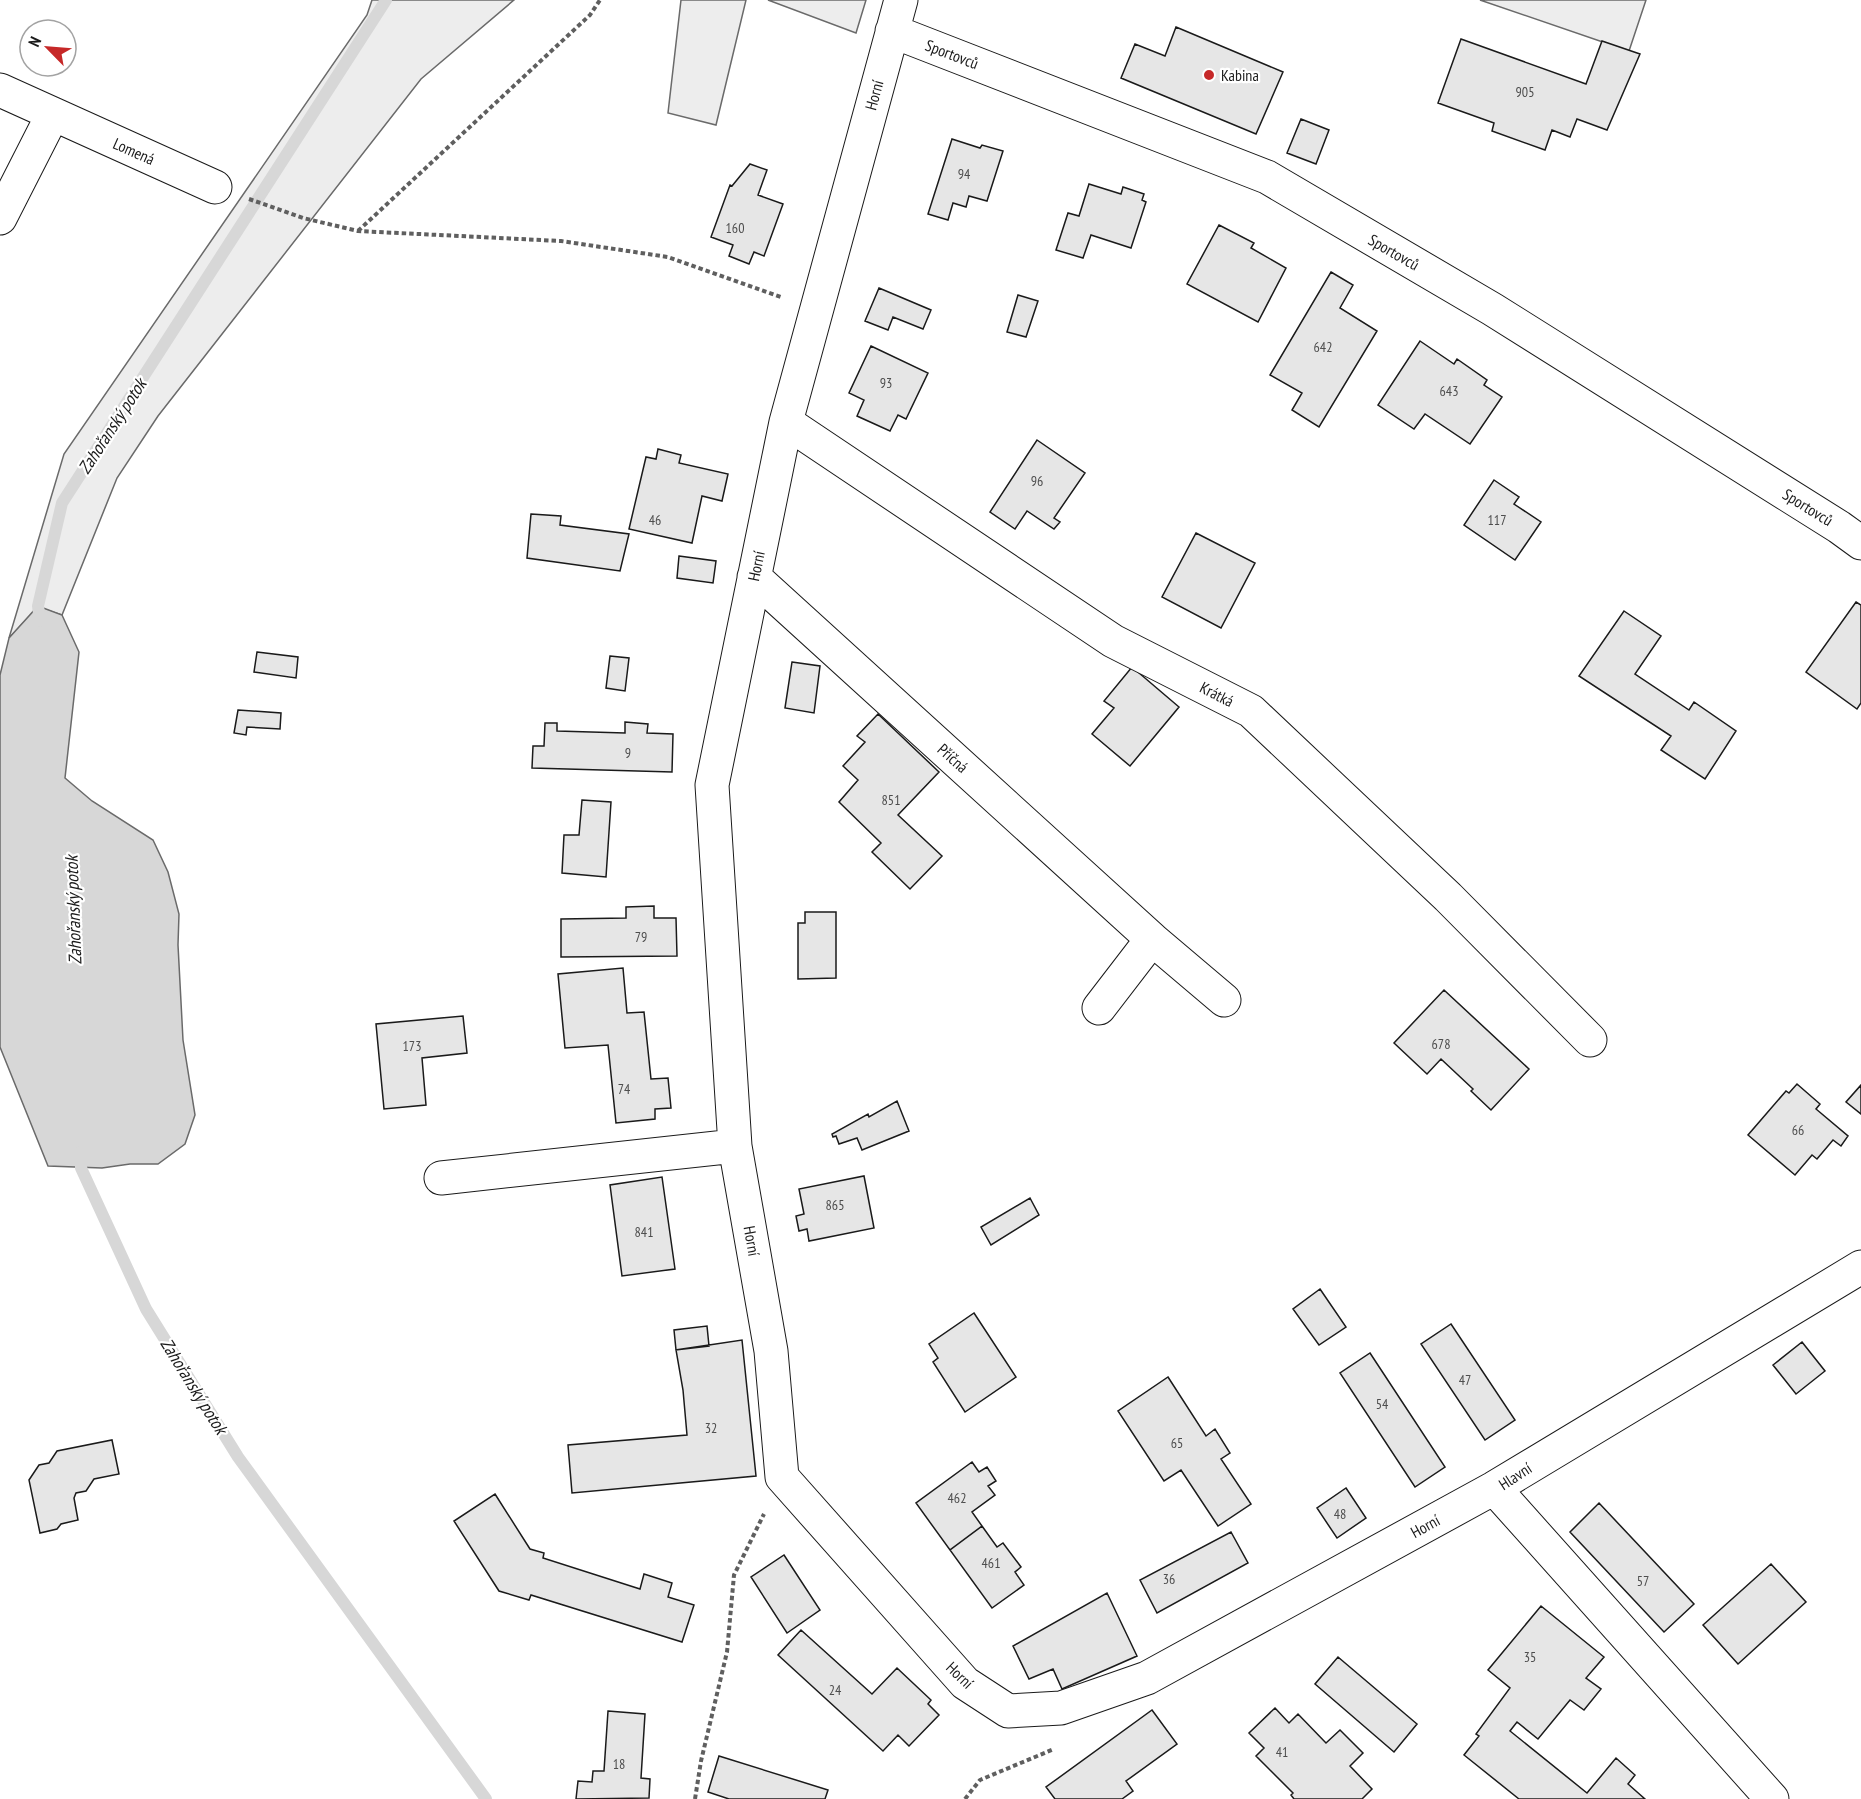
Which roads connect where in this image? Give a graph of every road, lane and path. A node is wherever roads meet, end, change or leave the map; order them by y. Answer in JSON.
{"nodes":[{"id":1,"x":600,"y":0,"type":"edge"},
{"id":2,"x":901,"y":0,"type":"edge"},
{"id":3,"x":892,"y":31,"type":"junction"},
{"id":4,"x":0,"y":90,"type":"edge"},
{"id":5,"x":53,"y":114,"type":"junction"},
{"id":6,"x":215,"y":187,"type":"joint"},
{"id":7,"x":0,"y":218,"type":"edge"},
{"id":8,"x":358,"y":231,"type":"junction"},
{"id":9,"x":816,"y":310,"type":"junction"},
{"id":10,"x":786,"y":422,"type":"junction"},
{"id":11,"x":1861,"y":543,"type":"edge"},
{"id":12,"x":754,"y":577,"type":"junction"},
{"id":13,"x":1152,"y":939,"type":"junction"},
{"id":14,"x":1224,"y":1000,"type":"dead end"},
{"id":15,"x":1099,"y":1008,"type":"dead end"},
{"id":16,"x":1590,"y":1040,"type":"dead end"},
{"id":17,"x":735,"y":1146,"type":"junction"},
{"id":18,"x":441,"y":1178,"type":"dead end"},
{"id":19,"x":1861,"y":1267,"type":"edge"},
{"id":20,"x":782,"y":1477,"type":"junction"},
{"id":21,"x":1494,"y":1488,"type":"junction"},
{"id":22,"x":980,"y":1780,"type":"dead end"},
{"id":23,"x":695,"y":1799,"type":"edge"},
{"id":24,"x":965,"y":1799,"type":"edge"},
{"id":25,"x":1773,"y":1799,"type":"edge"}],
"edges":[{"from":1,"to":8,"type":"path"},
{"from":2,"to":3,"type":"street","name":"Horní"},
{"from":3,"to":9,"type":"street","name":"Horní"},
{"from":3,"to":11,"type":"street","name":"Sportovců"},
{"from":4,"to":5,"type":"street","name":"Lomená"},
{"from":5,"to":6,"type":"street","name":"Lomená"},
{"from":5,"to":7,"type":"street"},
{"from":6,"to":8,"type":"path"},
{"from":8,"to":9,"type":"path"},
{"from":9,"to":10,"type":"street","name":"Horní"},
{"from":10,"to":12,"type":"street","name":"Horní"},
{"from":10,"to":16,"type":"street","name":"Krátká"},
{"from":12,"to":13,"type":"street","name":"Příčná"},
{"from":12,"to":17,"type":"street","name":"Horní"},
{"from":13,"to":14,"type":"street","name":"Příčná"},
{"from":13,"to":15,"type":"street"},
{"from":17,"to":18,"type":"street"},
{"from":17,"to":20,"type":"street","name":"Horní"},
{"from":19,"to":21,"type":"street","name":"Hlavní"},
{"from":20,"to":21,"type":"street","name":"Horní"},
{"from":20,"to":23,"type":"path"},
{"from":21,"to":25,"type":"street","name":"Hlavní"},
{"from":22,"to":24,"type":"path"}]}
